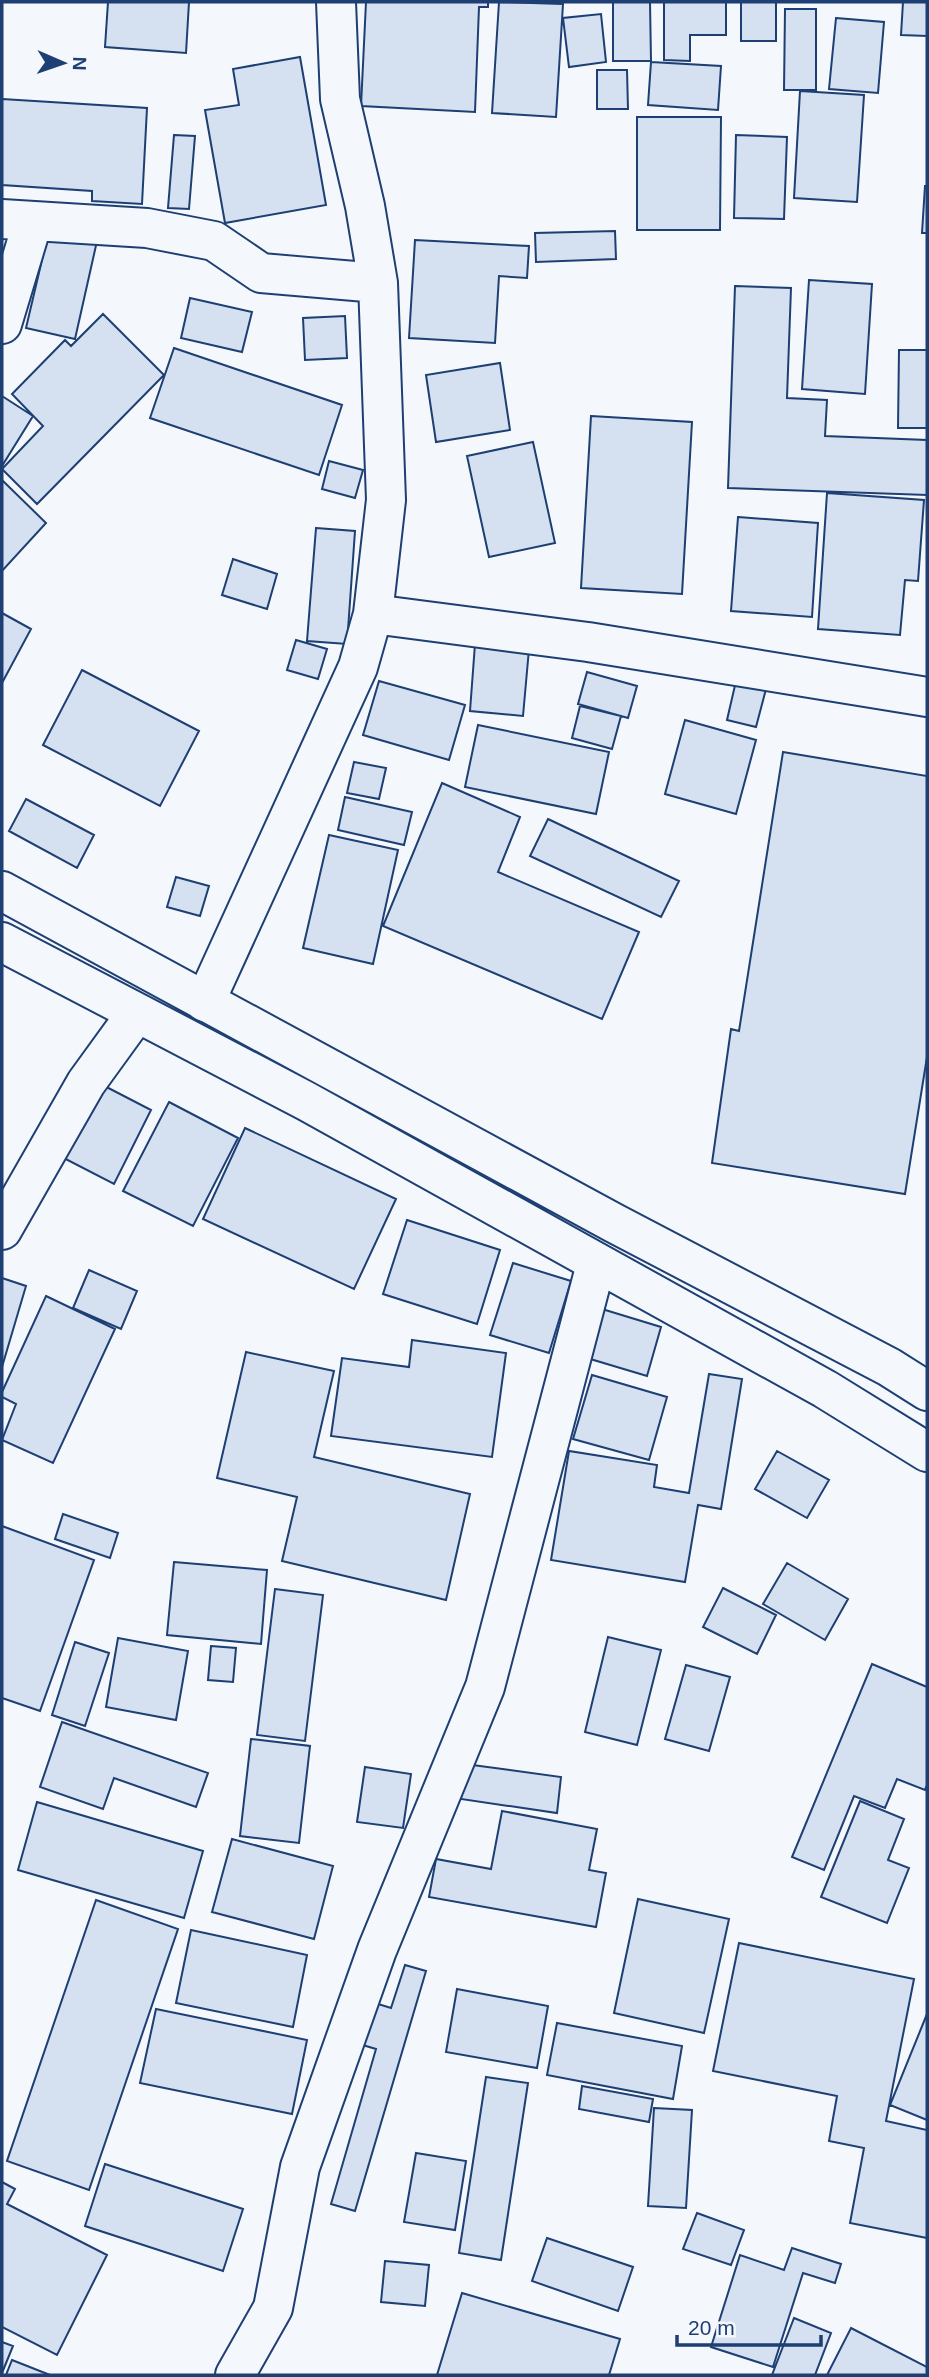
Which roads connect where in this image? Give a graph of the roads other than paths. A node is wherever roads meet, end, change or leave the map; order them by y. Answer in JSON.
{"nodes":[{"id":1,"x":336,"y":2,"type":"edge"},
{"id":2,"x":17,"y":220,"type":"edge"},
{"id":3,"x":377,"y":283,"type":"junction"},
{"id":4,"x":2,"y":324,"type":"edge"},
{"id":5,"x":373,"y":614,"type":"junction"},
{"id":6,"x":927,"y":696,"type":"edge"},
{"id":7,"x":2,"y":891,"type":"edge"},
{"id":8,"x":2,"y":942,"type":"edge"},
{"id":9,"x":205,"y":1002,"type":"junction"},
{"id":10,"x":136,"y":1014,"type":"junction"},
{"id":11,"x":2,"y":1230,"type":"edge"},
{"id":12,"x":596,"y":1264,"type":"junction"},
{"id":13,"x":927,"y":1391,"type":"edge"},
{"id":14,"x":924,"y":1442,"type":"edge"},
{"id":15,"x":235,"y":2375,"type":"edge"}],
"edges":[{"from":1,"to":3,"type":"street"},
{"from":2,"to":3,"type":"street"},
{"from":2,"to":4,"type":"street"},
{"from":3,"to":5,"type":"street"},
{"from":5,"to":6,"type":"street"},
{"from":5,"to":9,"type":"street"},
{"from":7,"to":9,"type":"street"},
{"from":8,"to":10,"type":"street"},
{"from":9,"to":13,"type":"street"},
{"from":10,"to":11,"type":"street"},
{"from":10,"to":12,"type":"street"},
{"from":12,"to":14,"type":"street"},
{"from":12,"to":15,"type":"street"}]}
